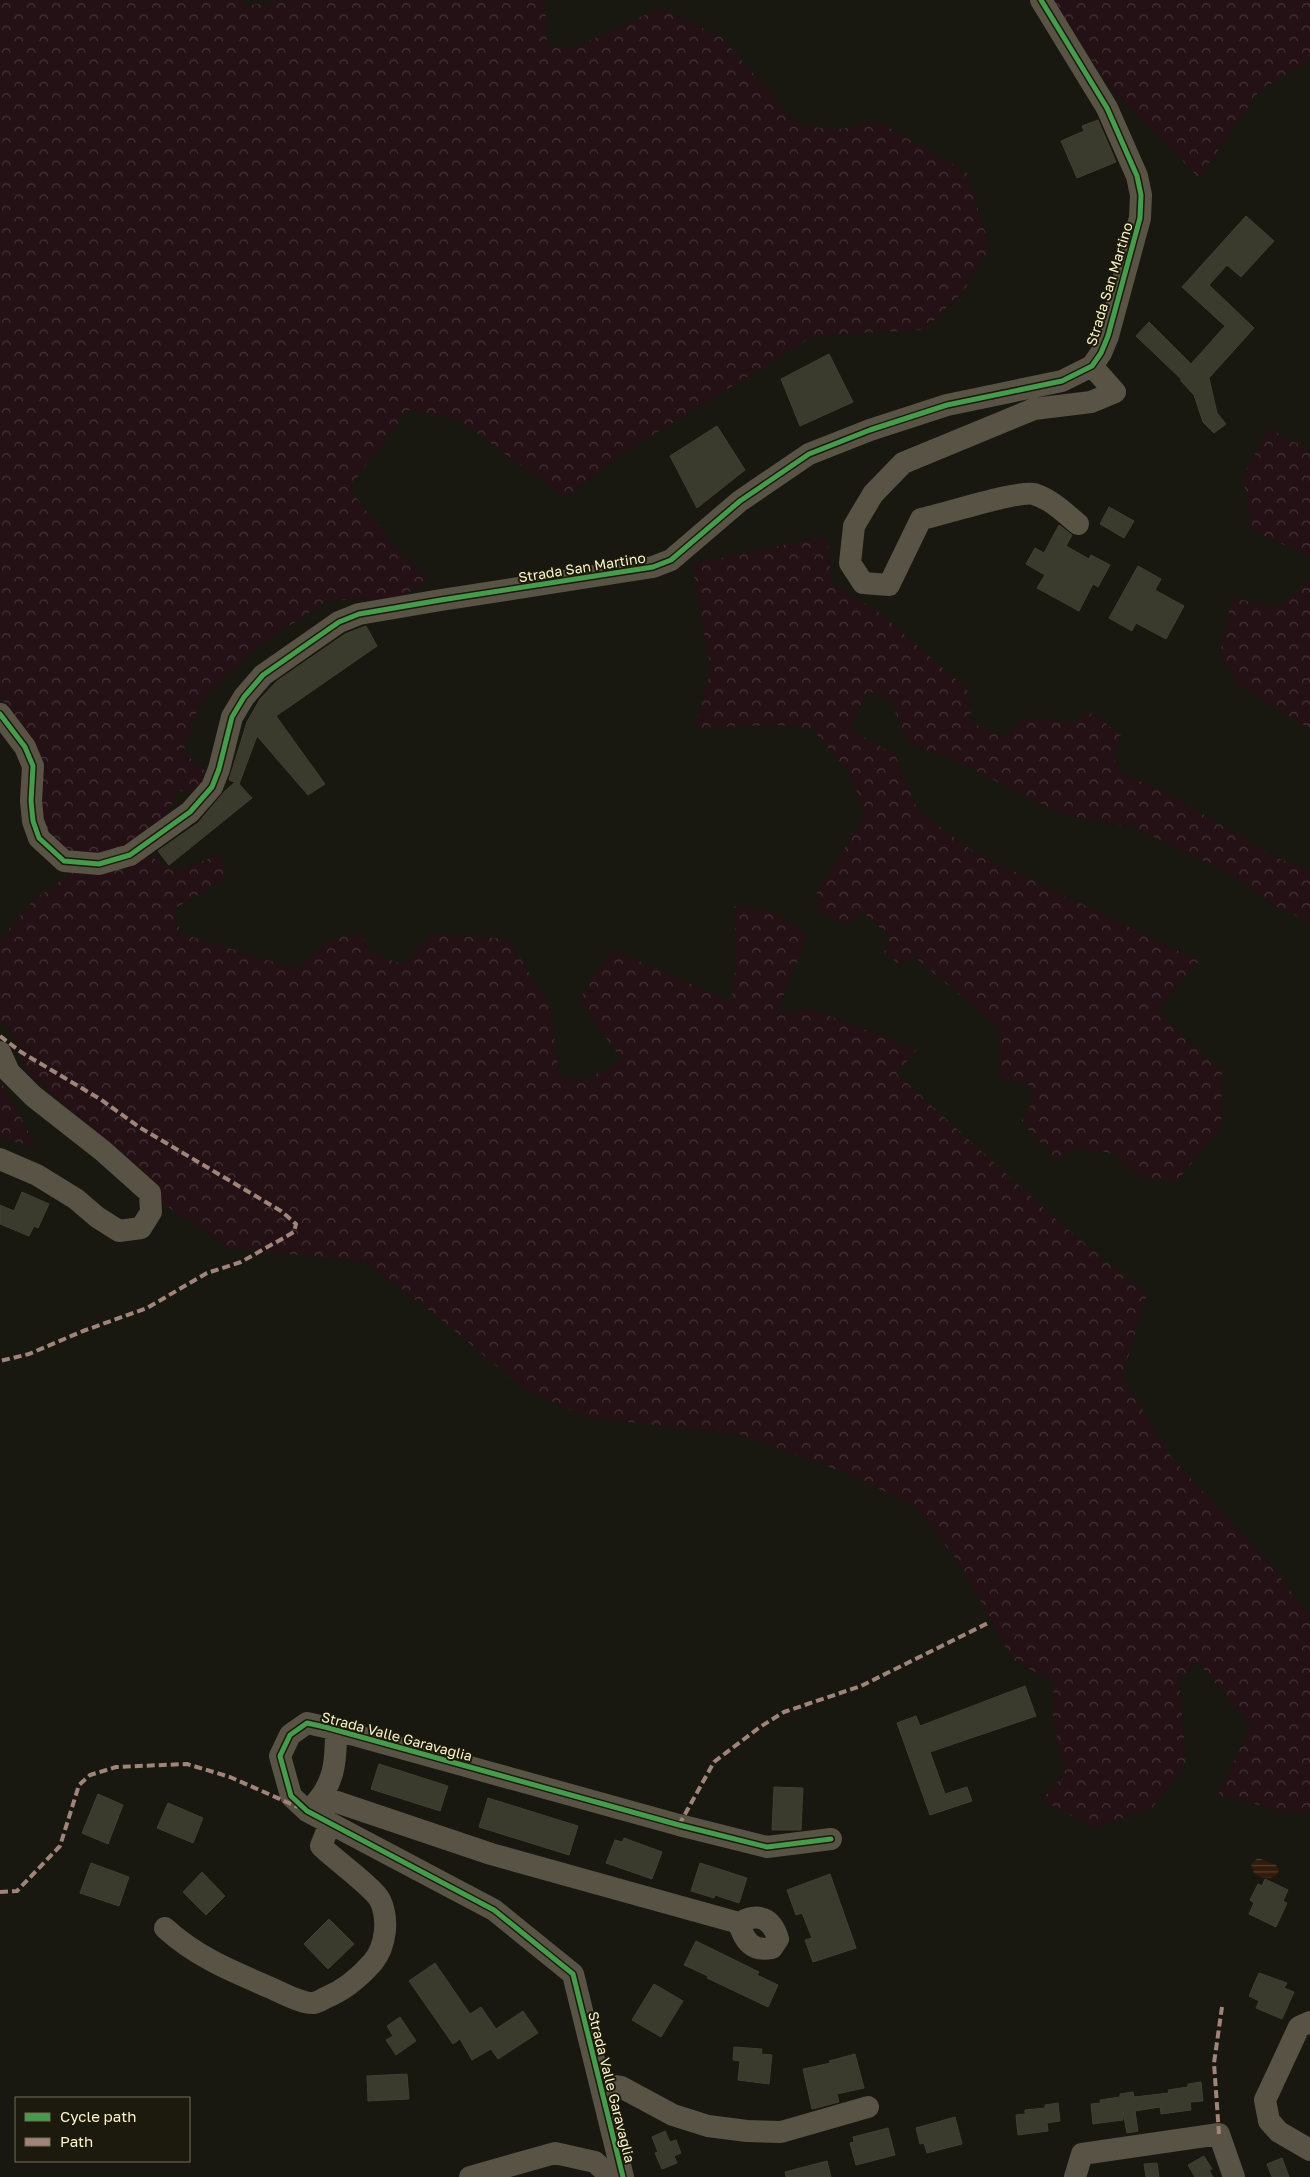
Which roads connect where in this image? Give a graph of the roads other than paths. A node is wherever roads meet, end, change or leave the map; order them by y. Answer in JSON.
{"nodes":[{"id":1,"x":1041,"y":0,"type":"edge"},
{"id":2,"x":1092,"y":366,"type":"junction"},
{"id":3,"x":1078,"y":524,"type":"dead end"},
{"id":4,"x":0,"y":714,"type":"edge"},
{"id":5,"x":0,"y":1052,"type":"edge"},
{"id":6,"x":0,"y":1159,"type":"edge"},
{"id":7,"x":336,"y":1730,"type":"junction"},
{"id":8,"x":315,"y":1804,"type":"junction"},
{"id":9,"x":330,"y":1823,"type":"junction"},
{"id":10,"x":831,"y":1839,"type":"dead end"},
{"id":11,"x":739,"y":1923,"type":"dead end"},
{"id":12,"x":165,"y":1928,"type":"dead end"},
{"id":13,"x":1310,"y":2022,"type":"edge"},
{"id":14,"x":601,"y":2084,"type":"junction"},
{"id":15,"x":868,"y":2107,"type":"dead end"},
{"id":16,"x":1310,"y":2150,"type":"edge"},
{"id":17,"x":470,"y":2177,"type":"edge"},
{"id":18,"x":611,"y":2177,"type":"edge"},
{"id":19,"x":623,"y":2177,"type":"edge"},
{"id":20,"x":1074,"y":2177,"type":"edge"},
{"id":21,"x":1234,"y":2177,"type":"edge"}],
"edges":[{"from":1,"to":2,"type":"street","name":"Strada San Martino"},
{"from":2,"to":3,"type":"street"},
{"from":2,"to":4,"type":"street","name":"Strada San Martino"},
{"from":5,"to":6,"type":"street"},
{"from":7,"to":8,"type":"street"},
{"from":7,"to":8,"type":"street","name":"Strada Valle Garavaglia"},
{"from":7,"to":10,"type":"street","name":"Strada Valle Garavaglia"},
{"from":8,"to":9,"type":"street","name":"Strada Valle Garavaglia"},
{"from":8,"to":11,"type":"street"},
{"from":9,"to":12,"type":"street"},
{"from":9,"to":14,"type":"street","name":"Strada Valle Garavaglia"},
{"from":13,"to":16,"type":"street"},
{"from":14,"to":15,"type":"street"},
{"from":14,"to":19,"type":"street","name":"Strada Valle Garavaglia"},
{"from":17,"to":18,"type":"street","name":"Strada Valle Garavaglia"},
{"from":20,"to":21,"type":"street"}]}
